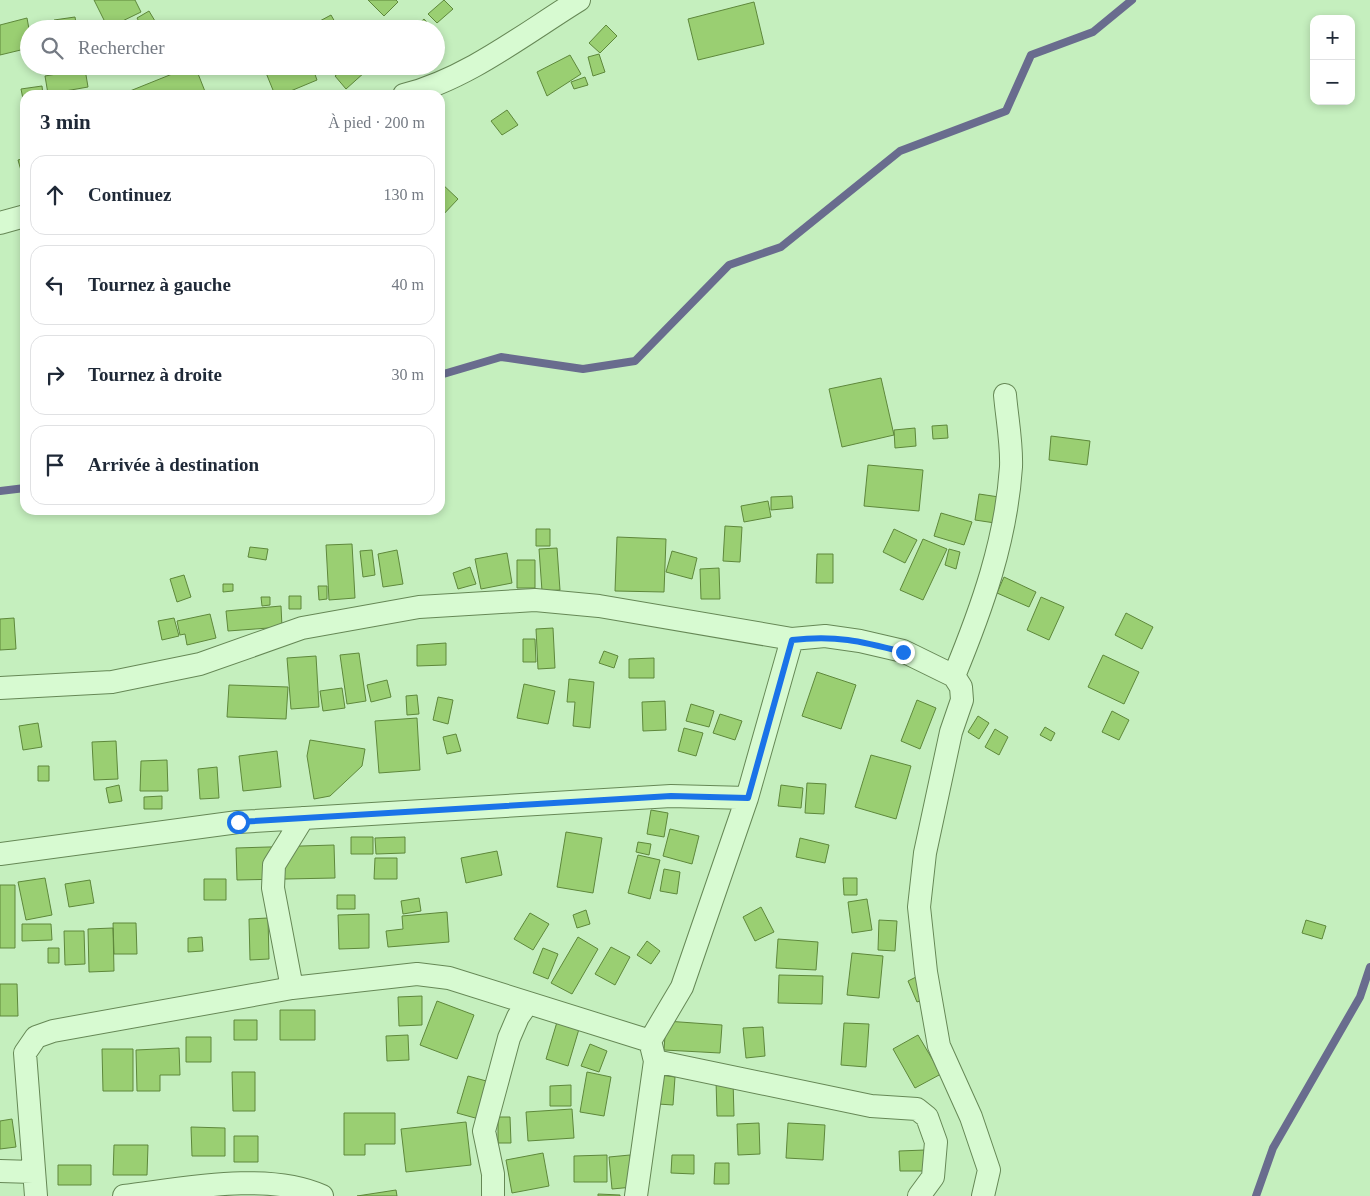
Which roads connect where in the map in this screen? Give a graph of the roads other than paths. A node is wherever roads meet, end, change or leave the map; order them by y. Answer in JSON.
{"nodes":[{"id":1,"x":579,"y":0,"type":"edge"},
{"id":2,"x":421,"y":90,"type":"edge"},
{"id":3,"x":20,"y":217,"type":"edge"},
{"id":4,"x":0,"y":223,"type":"edge"},
{"id":5,"x":1005,"y":395,"type":"dead end"},
{"id":6,"x":792,"y":640,"type":"junction"},
{"id":7,"x":954,"y":676,"type":"junction"},
{"id":8,"x":0,"y":688,"type":"edge"},
{"id":9,"x":748,"y":798,"type":"junction"},
{"id":10,"x":303,"y":818,"type":"junction"},
{"id":11,"x":0,"y":854,"type":"edge"},
{"id":12,"x":292,"y":988,"type":"junction"},
{"id":13,"x":527,"y":1004,"type":"junction"},
{"id":14,"x":652,"y":1051,"type":"junction"},
{"id":15,"x":0,"y":1171,"type":"edge"},
{"id":16,"x":33,"y":1172,"type":"junction"},
{"id":17,"x":36,"y":1196,"type":"edge"},
{"id":18,"x":124,"y":1196,"type":"edge"},
{"id":19,"x":322,"y":1196,"type":"edge"},
{"id":20,"x":493,"y":1196,"type":"edge"},
{"id":21,"x":636,"y":1196,"type":"edge"},
{"id":22,"x":919,"y":1196,"type":"edge"},
{"id":23,"x":983,"y":1196,"type":"edge"}],
"edges":[{"from":1,"to":2,"type":"street"},
{"from":3,"to":4,"type":"street"},
{"from":5,"to":7,"type":"street"},
{"from":6,"to":7,"type":"street"},
{"from":6,"to":8,"type":"street"},
{"from":6,"to":9,"type":"street"},
{"from":7,"to":23,"type":"street"},
{"from":9,"to":10,"type":"street"},
{"from":9,"to":14,"type":"street"},
{"from":10,"to":11,"type":"street"},
{"from":10,"to":12,"type":"street"},
{"from":12,"to":13,"type":"street"},
{"from":12,"to":16,"type":"street"},
{"from":13,"to":14,"type":"street"},
{"from":13,"to":20,"type":"street"},
{"from":14,"to":21,"type":"street"},
{"from":14,"to":22,"type":"street"},
{"from":15,"to":16,"type":"street"},
{"from":16,"to":17,"type":"street"},
{"from":18,"to":19,"type":"street"}]}
